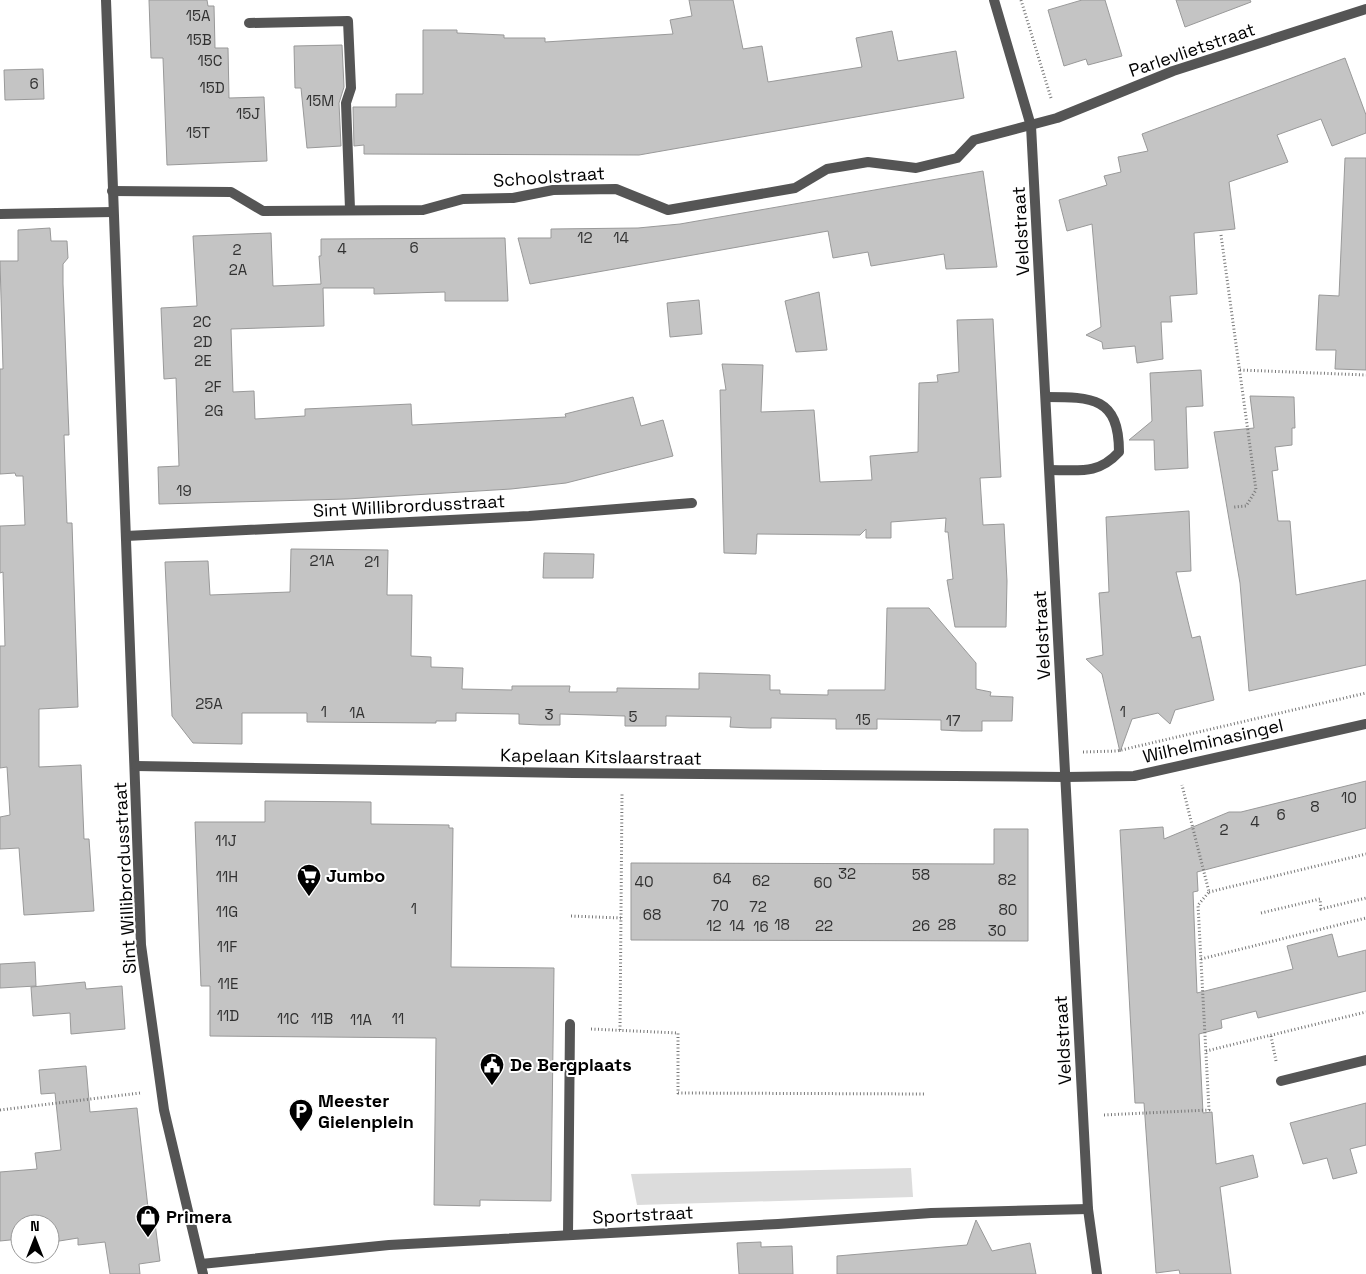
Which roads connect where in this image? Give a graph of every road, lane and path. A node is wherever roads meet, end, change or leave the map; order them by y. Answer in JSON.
{"nodes":[{"id":1,"x":106,"y":0,"type":"edge"},
{"id":2,"x":994,"y":0,"type":"edge"},
{"id":3,"x":1022,"y":0,"type":"edge"},
{"id":4,"x":1364,"y":8,"type":"edge"},
{"id":5,"x":249,"y":23,"type":"dead end"},
{"id":6,"x":1057,"y":118,"type":"junction"},
{"id":7,"x":1031,"y":126,"type":"junction"},
{"id":8,"x":112,"y":191,"type":"junction"},
{"id":9,"x":350,"y":209,"type":"junction"},
{"id":10,"x":113,"y":212,"type":"junction"},
{"id":11,"x":0,"y":214,"type":"edge"},
{"id":12,"x":1221,"y":235,"type":"dead end"},
{"id":13,"x":1240,"y":370,"type":"junction"},
{"id":14,"x":1366,"y":375,"type":"edge"},
{"id":15,"x":1046,"y":397,"type":"junction"},
{"id":16,"x":1050,"y":470,"type":"junction"},
{"id":17,"x":692,"y":503,"type":"dead end"},
{"id":18,"x":1234,"y":507,"type":"dead end"},
{"id":19,"x":126,"y":536,"type":"junction"},
{"id":20,"x":1366,"y":693,"type":"edge"},
{"id":21,"x":1366,"y":724,"type":"edge"},
{"id":22,"x":1065,"y":753,"type":"junction"},
{"id":23,"x":136,"y":766,"type":"junction"},
{"id":24,"x":1177,"y":766,"type":"junction"},
{"id":25,"x":622,"y":774,"type":"junction"},
{"id":26,"x":1066,"y":777,"type":"junction"},
{"id":27,"x":1366,"y":854,"type":"edge"},
{"id":28,"x":1209,"y":892,"type":"junction"},
{"id":29,"x":1366,"y":898,"type":"edge"},
{"id":30,"x":1261,"y":913,"type":"dead end"},
{"id":31,"x":571,"y":916,"type":"dead end"},
{"id":32,"x":621,"y":918,"type":"junction"},
{"id":33,"x":1366,"y":918,"type":"edge"},
{"id":34,"x":1201,"y":959,"type":"junction"},
{"id":35,"x":1366,"y":1012,"type":"edge"},
{"id":36,"x":570,"y":1026,"type":"joint"},
{"id":37,"x":620,"y":1030,"type":"junction"},
{"id":38,"x":1206,"y":1051,"type":"junction"},
{"id":39,"x":1366,"y":1060,"type":"edge"},
{"id":40,"x":1281,"y":1081,"type":"dead end"},
{"id":41,"x":161,"y":1090,"type":"junction"},
{"id":42,"x":926,"y":1094,"type":"dead end"},
{"id":43,"x":0,"y":1110,"type":"edge"},
{"id":44,"x":1083,"y":1116,"type":"junction"},
{"id":45,"x":1088,"y":1209,"type":"junction"},
{"id":46,"x":568,"y":1235,"type":"junction"},
{"id":47,"x":202,"y":1269,"type":"edge"},
{"id":48,"x":1097,"y":1274,"type":"edge"}],
"edges":[{"from":1,"to":8,"type":"street","name":"Sint Willibrordusstraat"},
{"from":2,"to":7,"type":"street","name":"Veldstraat"},
{"from":3,"to":6,"type":"path"},
{"from":4,"to":6,"type":"street","name":"Parlevlietstraat"},
{"from":5,"to":9,"type":"street"},
{"from":6,"to":7,"type":"street","name":"Parlevlietstraat"},
{"from":7,"to":9,"type":"street","name":"Schoolstraat"},
{"from":7,"to":15,"type":"street","name":"Veldstraat"},
{"from":8,"to":9,"type":"street","name":"Schoolstraat"},
{"from":8,"to":10,"type":"street","name":"Sint Willibrordusstraat"},
{"from":10,"to":11,"type":"street"},
{"from":10,"to":19,"type":"street","name":"Sint Willibrordusstraat"},
{"from":12,"to":13,"type":"path"},
{"from":13,"to":14,"type":"path"},
{"from":13,"to":18,"type":"path"},
{"from":15,"to":16,"type":"street","name":"Veldstraat"},
{"from":15,"to":16,"type":"street"},
{"from":16,"to":22,"type":"street","name":"Veldstraat"},
{"from":17,"to":19,"type":"street","name":"Sint Willibrordusstraat"},
{"from":19,"to":23,"type":"street","name":"Sint Willibrordusstraat"},
{"from":20,"to":22,"type":"path"},
{"from":21,"to":24,"type":"street","name":"Wilhelminasingel"},
{"from":22,"to":26,"type":"street","name":"Veldstraat"},
{"from":23,"to":25,"type":"street","name":"Kapelaan Kitslaarstraat"},
{"from":23,"to":41,"type":"street","name":"Sint Willibrordusstraat"},
{"from":24,"to":26,"type":"street","name":"Wilhelminasingel"},
{"from":24,"to":28,"type":"path"},
{"from":25,"to":26,"type":"street","name":"Kapelaan Kitslaarstraat"},
{"from":25,"to":32,"type":"path"},
{"from":26,"to":44,"type":"street","name":"Veldstraat"},
{"from":27,"to":28,"type":"path"},
{"from":28,"to":34,"type":"path"},
{"from":29,"to":30,"type":"path"},
{"from":31,"to":32,"type":"path"},
{"from":32,"to":37,"type":"path"},
{"from":33,"to":34,"type":"path"},
{"from":34,"to":38,"type":"path"},
{"from":35,"to":38,"type":"path"},
{"from":36,"to":37,"type":"path"},
{"from":36,"to":46,"type":"street"},
{"from":37,"to":42,"type":"path"},
{"from":38,"to":44,"type":"path"},
{"from":39,"to":40,"type":"street"},
{"from":41,"to":43,"type":"path"},
{"from":41,"to":47,"type":"street","name":"Sint Willibrordusstraat"},
{"from":44,"to":45,"type":"street","name":"Veldstraat"},
{"from":45,"to":46,"type":"street","name":"Sportstraat"},
{"from":45,"to":48,"type":"street","name":"Veldstraat"},
{"from":46,"to":47,"type":"street","name":"Sportstraat"}]}
